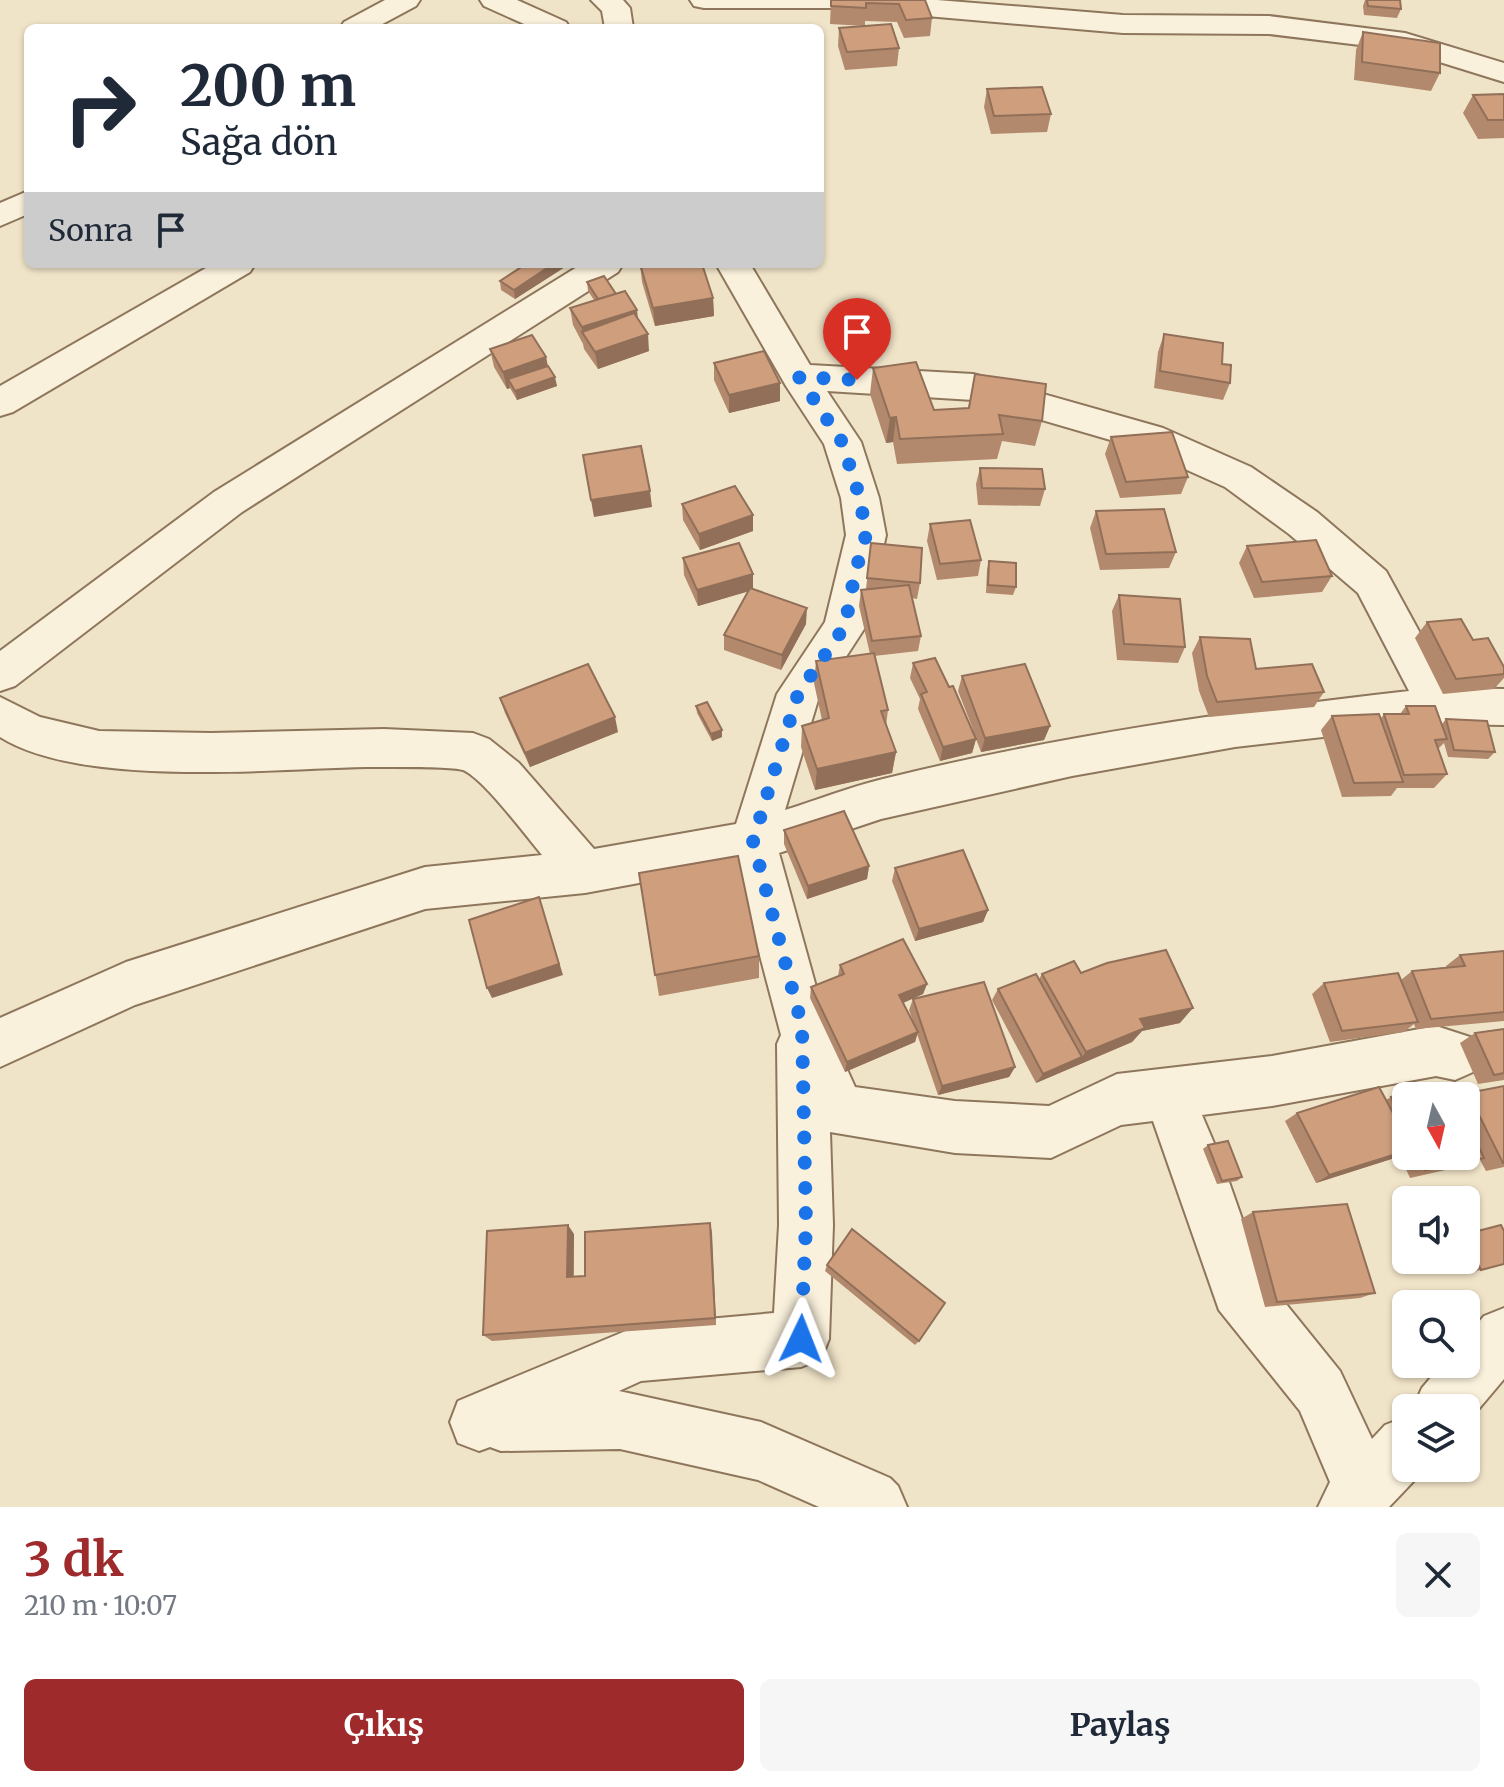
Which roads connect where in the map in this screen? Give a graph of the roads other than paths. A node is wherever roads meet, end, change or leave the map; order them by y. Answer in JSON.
{"nodes":[{"id":1,"x":406,"y":0,"type":"edge"},
{"id":2,"x":494,"y":0,"type":"edge"},
{"id":3,"x":605,"y":0,"type":"edge"},
{"id":4,"x":704,"y":0,"type":"edge"},
{"id":5,"x":1192,"y":0,"type":"edge"},
{"id":6,"x":361,"y":24,"type":"edge"},
{"id":7,"x":547,"y":24,"type":"edge"},
{"id":8,"x":618,"y":24,"type":"edge"},
{"id":9,"x":1123,"y":24,"type":"junction"},
{"id":10,"x":1504,"y":73,"type":"edge"},
{"id":11,"x":24,"y":203,"type":"edge"},
{"id":12,"x":0,"y":216,"type":"edge"},
{"id":13,"x":231,"y":268,"type":"edge"},
{"id":14,"x":600,"y":268,"type":"edge"},
{"id":15,"x":735,"y":268,"type":"edge"},
{"id":16,"x":799,"y":377,"type":"junction"},
{"id":17,"x":0,"y":403,"type":"edge"},
{"id":18,"x":0,"y":674,"type":"edge"},
{"id":19,"x":1438,"y":706,"type":"junction"},
{"id":20,"x":1504,"y":707,"type":"edge"},
{"id":21,"x":0,"y":715,"type":"edge"},
{"id":22,"x":753,"y":841,"type":"junction"},
{"id":23,"x":585,"y":872,"type":"junction"},
{"id":24,"x":802,"y":1026,"type":"junction"},
{"id":25,"x":0,"y":1043,"type":"edge"},
{"id":26,"x":1455,"y":1055,"type":"dead end"},
{"id":27,"x":1167,"y":1094,"type":"junction"},
{"id":28,"x":1504,"y":1336,"type":"edge"},
{"id":29,"x":1454,"y":1394,"type":"edge"},
{"id":30,"x":1392,"y":1461,"type":"edge"},
{"id":31,"x":1356,"y":1499,"type":"edge"},
{"id":32,"x":877,"y":1507,"type":"edge"}],
"edges":[{"from":1,"to":6,"type":"street"},
{"from":2,"to":7,"type":"street"},
{"from":3,"to":8,"type":"street"},
{"from":4,"to":9,"type":"street"},
{"from":5,"to":9,"type":"street"},
{"from":9,"to":10,"type":"street"},
{"from":11,"to":12,"type":"street"},
{"from":13,"to":17,"type":"street"},
{"from":14,"to":18,"type":"street"},
{"from":15,"to":16,"type":"street"},
{"from":16,"to":19,"type":"street"},
{"from":16,"to":22,"type":"street"},
{"from":19,"to":20,"type":"street"},
{"from":19,"to":22,"type":"street"},
{"from":21,"to":23,"type":"street"},
{"from":22,"to":23,"type":"street"},
{"from":22,"to":24,"type":"street"},
{"from":23,"to":25,"type":"street"},
{"from":24,"to":27,"type":"street"},
{"from":24,"to":32,"type":"street"},
{"from":26,"to":27,"type":"street"},
{"from":27,"to":31,"type":"street"},
{"from":28,"to":29,"type":"street"},
{"from":30,"to":31,"type":"street"}]}
